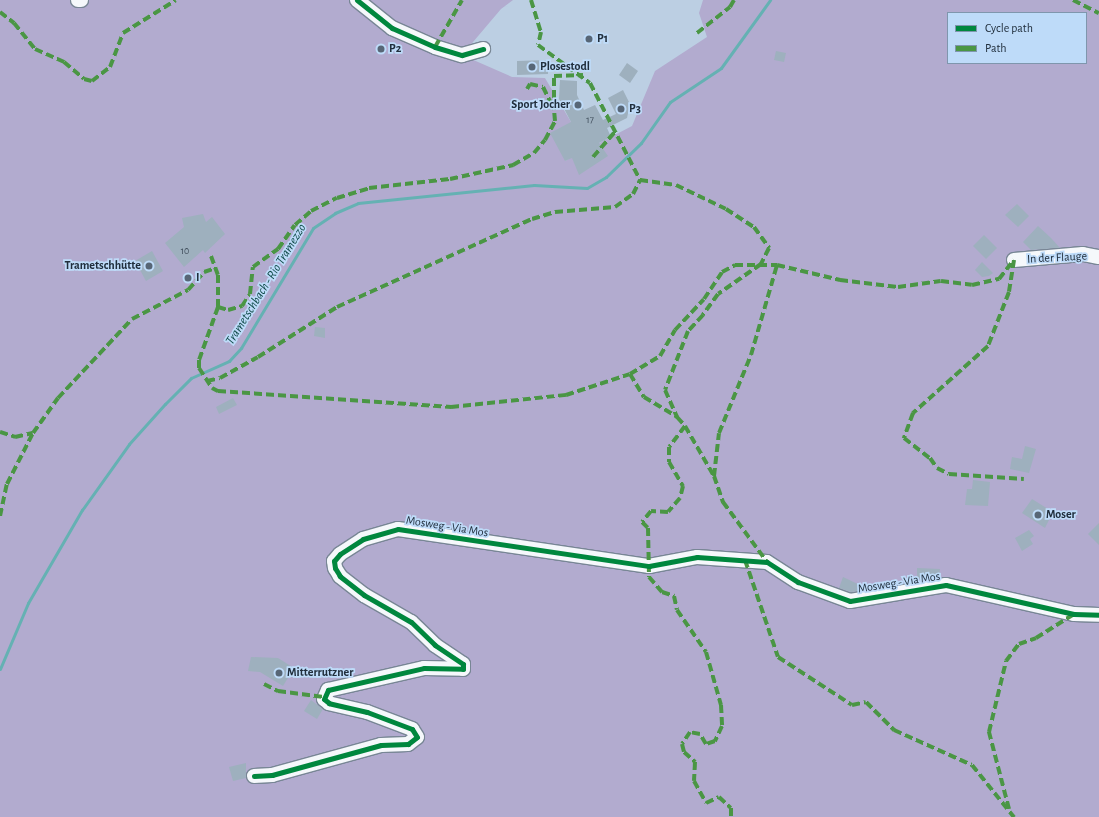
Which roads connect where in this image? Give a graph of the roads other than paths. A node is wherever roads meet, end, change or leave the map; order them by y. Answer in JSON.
{"nodes":[{"id":1,"x":78,"y":0,"type":"edge"},
{"id":2,"x":81,"y":0,"type":"edge"},
{"id":3,"x":357,"y":0,"type":"edge"},
{"id":4,"x":483,"y":49,"type":"dead end"},
{"id":5,"x":1099,"y":257,"type":"edge"},
{"id":6,"x":1014,"y":260,"type":"dead end"},
{"id":7,"x":1099,"y":615,"type":"edge"},
{"id":8,"x":254,"y":776,"type":"dead end"}],
"edges":[{"from":1,"to":2,"type":"street"},
{"from":3,"to":4,"type":"street"},
{"from":5,"to":6,"type":"street","name":"In der Flauge"},
{"from":7,"to":8,"type":"street","name":"Mosweg - Via Mos"}]}
